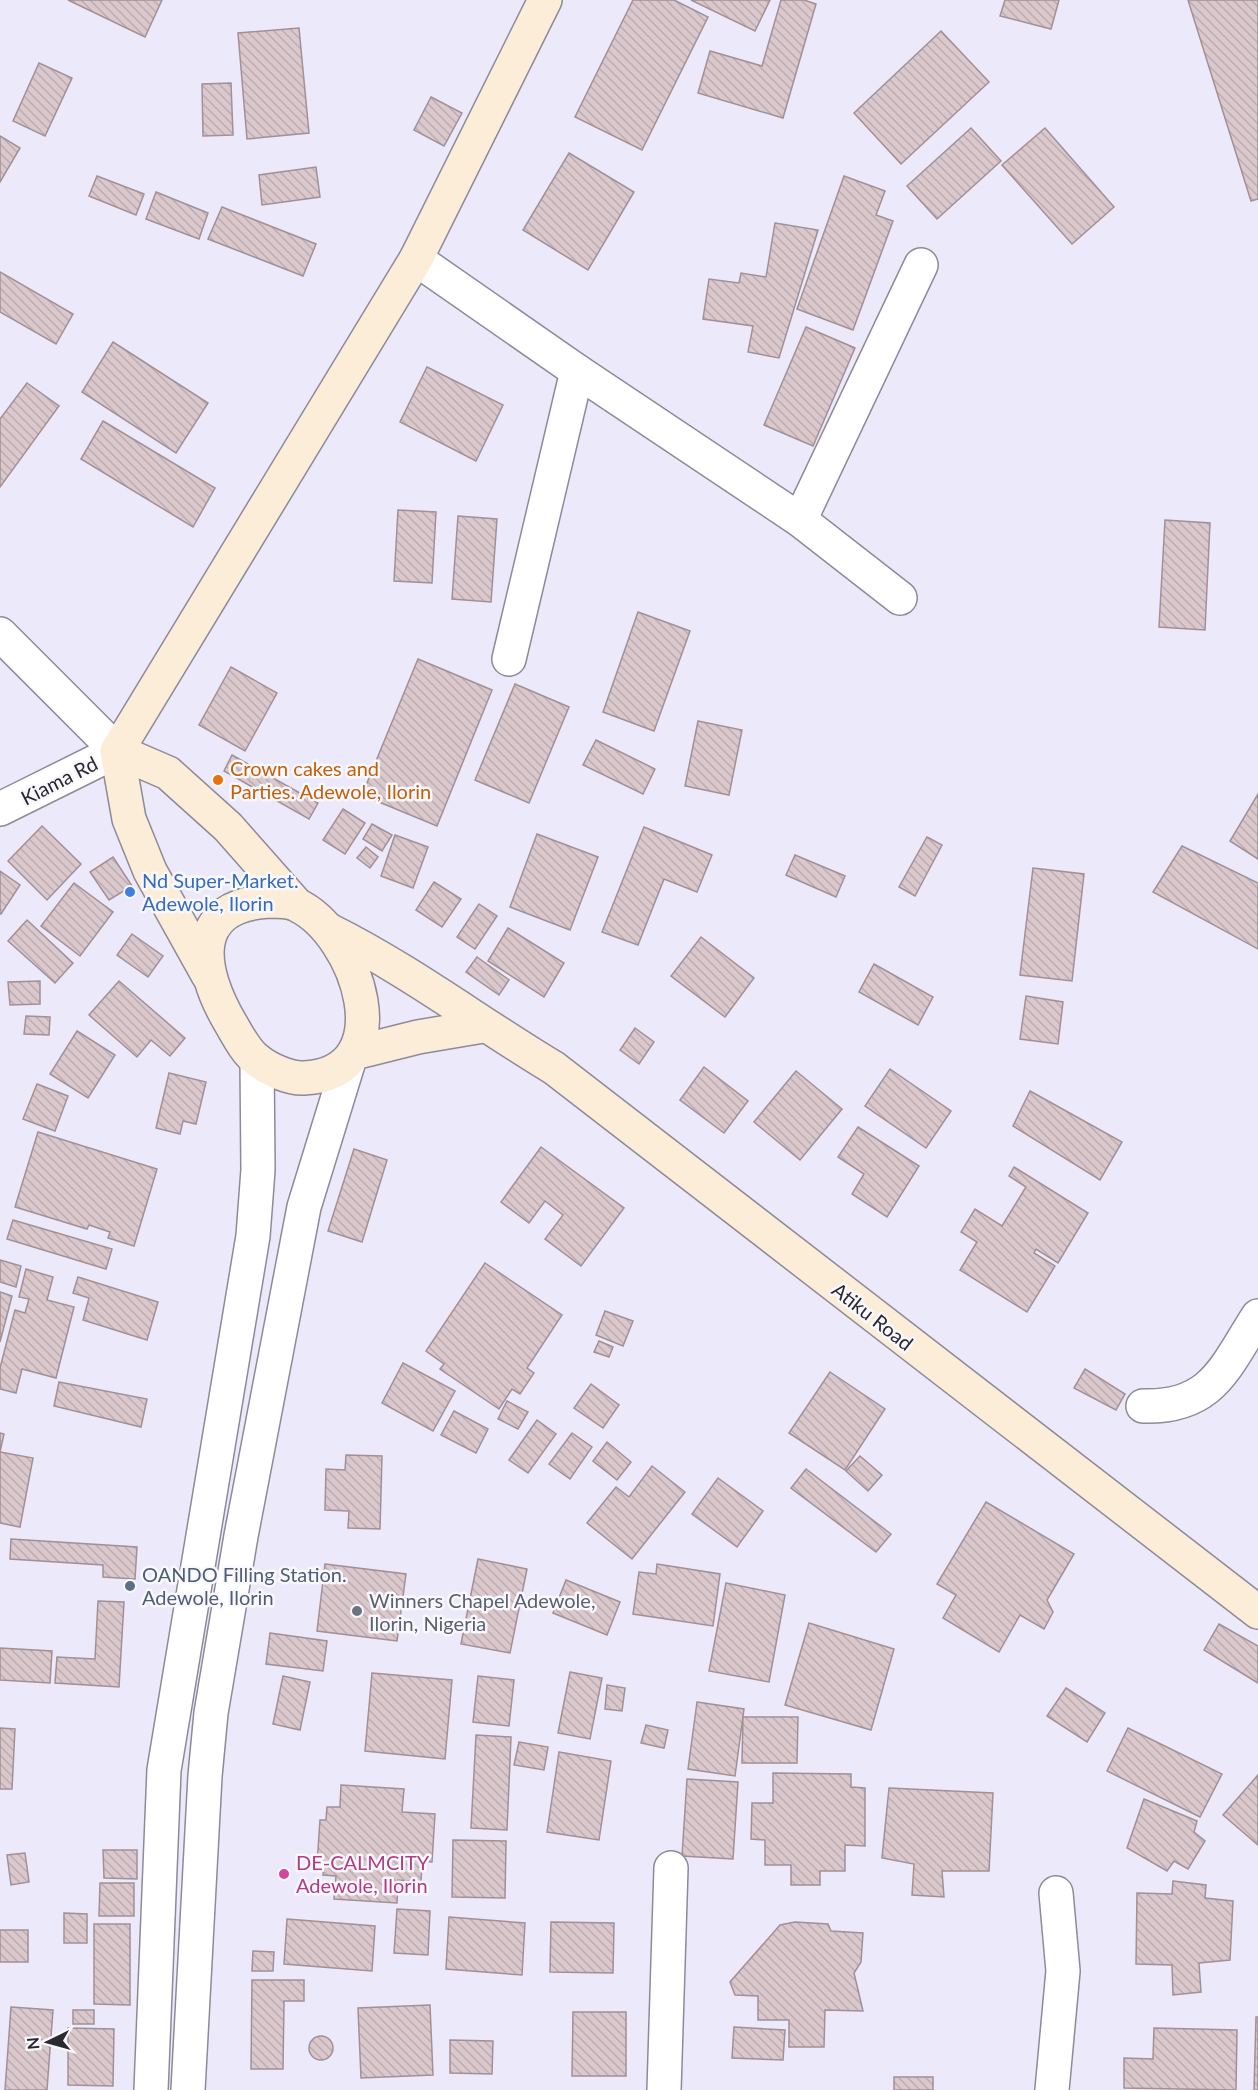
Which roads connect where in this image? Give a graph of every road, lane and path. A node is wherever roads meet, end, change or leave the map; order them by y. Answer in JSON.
{"nodes":[{"id":1,"x":545,"y":0,"type":"edge"},
{"id":2,"x":416,"y":259,"type":"junction"},
{"id":3,"x":921,"y":265,"type":"dead end"},
{"id":4,"x":577,"y":371,"type":"junction"},
{"id":5,"x":800,"y":520,"type":"junction"},
{"id":6,"x":900,"y":598,"type":"dead end"},
{"id":7,"x":0,"y":634,"type":"edge"},
{"id":8,"x":509,"y":659,"type":"dead end"},
{"id":9,"x":117,"y":751,"type":"junction"},
{"id":10,"x":0,"y":809,"type":"edge"},
{"id":11,"x":296,"y":904,"type":"junction"},
{"id":12,"x":331,"y":930,"type":"junction"},
{"id":13,"x":208,"y":975,"type":"junction"},
{"id":14,"x":483,"y":1026,"type":"junction"},
{"id":15,"x":352,"y":1057,"type":"junction"},
{"id":16,"x":257,"y":1060,"type":"junction"},
{"id":17,"x":1258,"y":1316,"type":"edge"},
{"id":18,"x":1143,"y":1406,"type":"dead end"},
{"id":19,"x":1258,"y":1612,"type":"edge"},
{"id":20,"x":671,"y":1868,"type":"dead end"},
{"id":21,"x":1056,"y":1893,"type":"dead end"},
{"id":22,"x":151,"y":2090,"type":"edge"},
{"id":23,"x":188,"y":2090,"type":"edge"},
{"id":24,"x":664,"y":2090,"type":"edge"},
{"id":25,"x":1052,"y":2090,"type":"edge"}],
"edges":[{"from":1,"to":2,"type":"street"},
{"from":2,"to":4,"type":"street"},
{"from":2,"to":9,"type":"street"},
{"from":3,"to":5,"type":"street"},
{"from":4,"to":5,"type":"street"},
{"from":4,"to":8,"type":"street"},
{"from":5,"to":6,"type":"street"},
{"from":7,"to":9,"type":"street"},
{"from":9,"to":10,"type":"street","name":"Kiama Rd"},
{"from":9,"to":11,"type":"street"},
{"from":9,"to":13,"type":"street"},
{"from":11,"to":12,"type":"street"},
{"from":11,"to":13,"type":"street"},
{"from":12,"to":14,"type":"street","name":"Atiku Road"},
{"from":12,"to":15,"type":"street"},
{"from":13,"to":16,"type":"street"},
{"from":14,"to":15,"type":"street"},
{"from":14,"to":19,"type":"street","name":"Atiku Road"},
{"from":15,"to":16,"type":"street"},
{"from":15,"to":23,"type":"street"},
{"from":16,"to":22,"type":"street"},
{"from":17,"to":18,"type":"street"},
{"from":20,"to":24,"type":"street"},
{"from":21,"to":25,"type":"street"}]}
